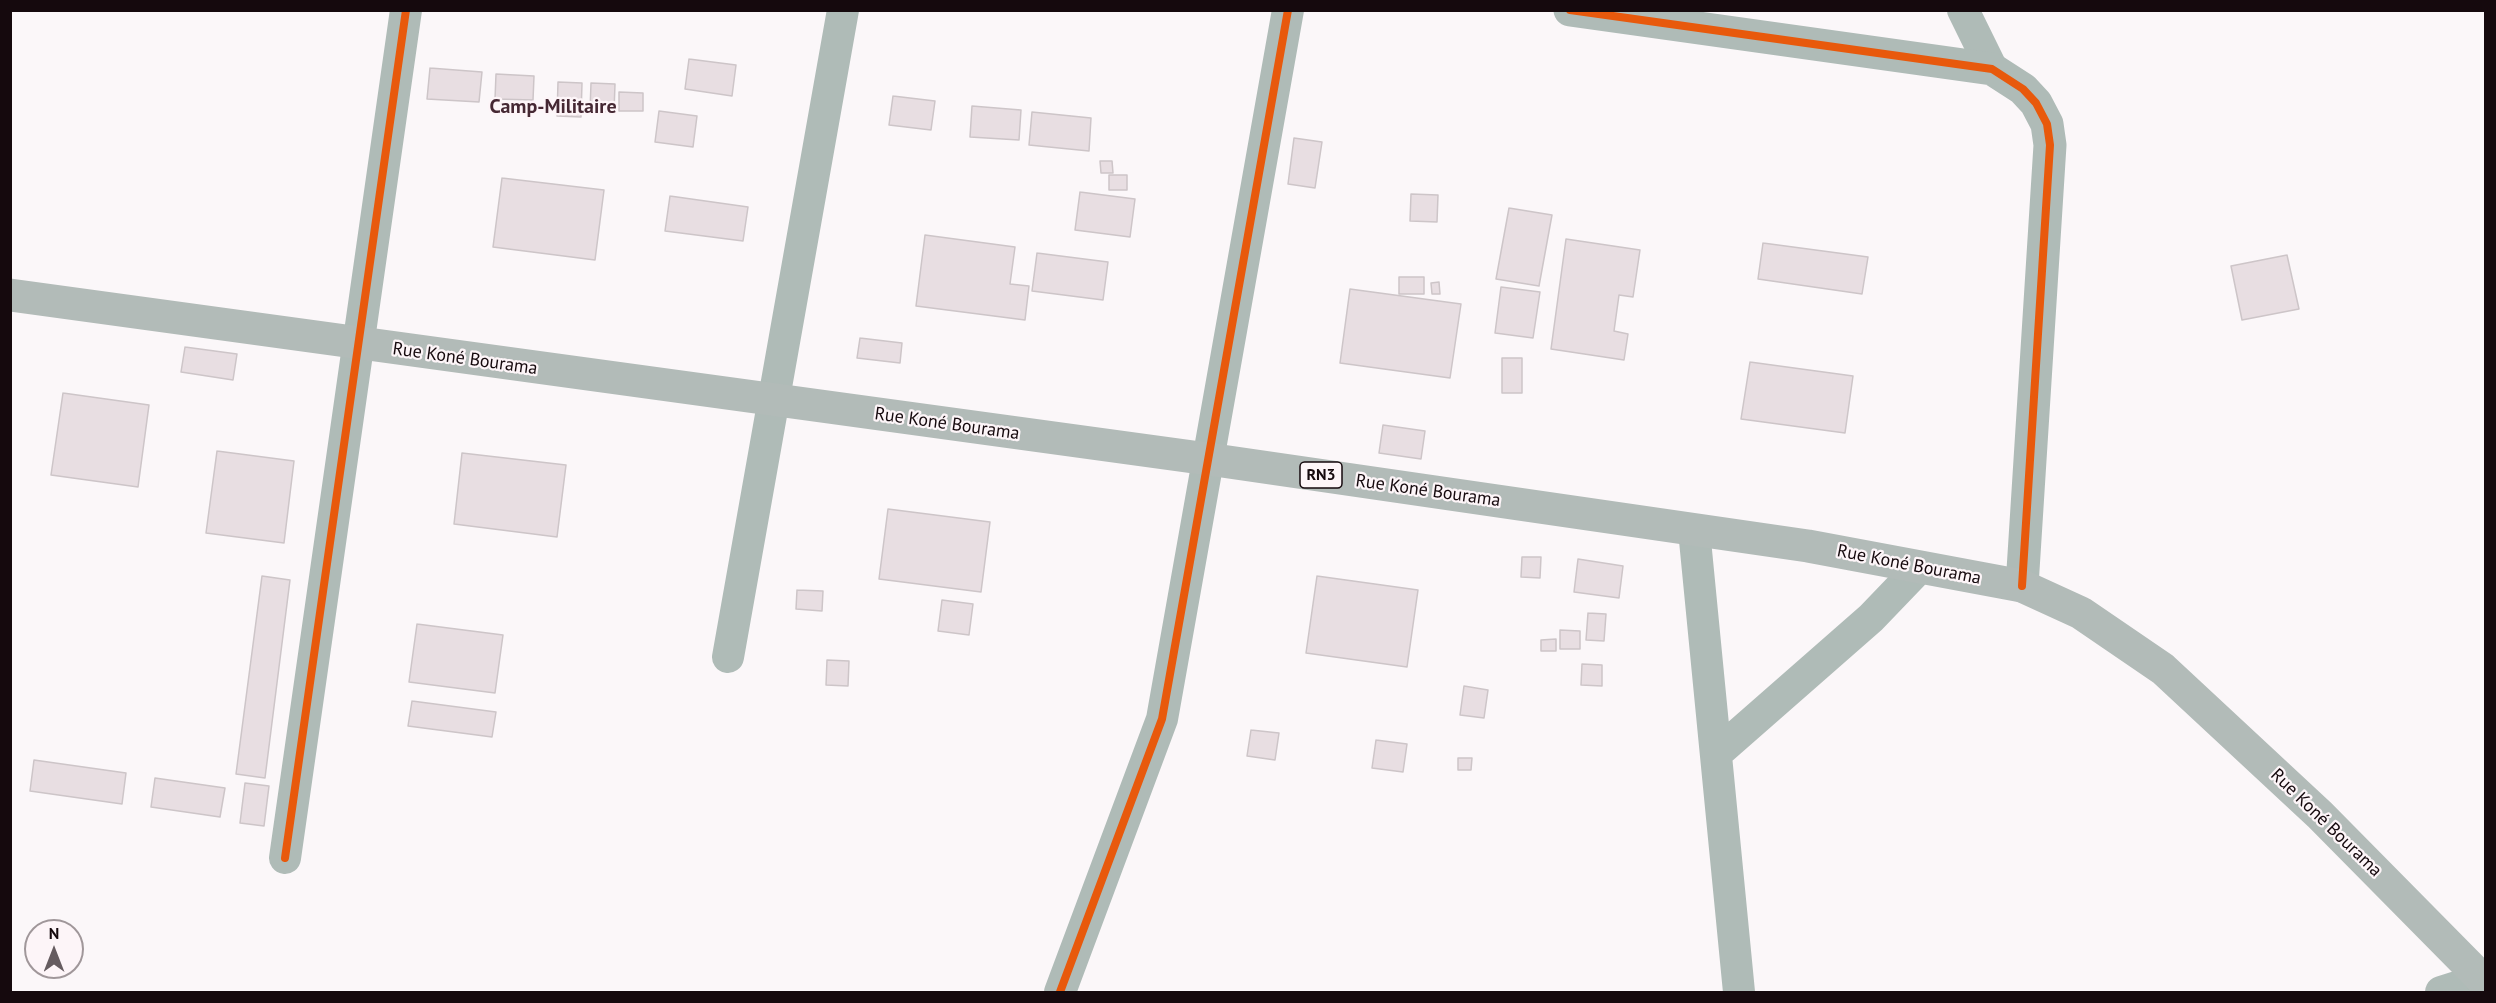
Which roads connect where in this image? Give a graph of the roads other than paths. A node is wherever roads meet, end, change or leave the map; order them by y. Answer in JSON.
{"nodes":[{"id":1,"x":406,"y":10,"type":"edge"},
{"id":2,"x":843,"y":10,"type":"edge"},
{"id":3,"x":1288,"y":10,"type":"edge"},
{"id":4,"x":1570,"y":10,"type":"edge"},
{"id":5,"x":1963,"y":10,"type":"edge"},
{"id":6,"x":1992,"y":69,"type":"junction"},
{"id":7,"x":10,"y":295,"type":"edge"},
{"id":8,"x":358,"y":344,"type":"junction"},
{"id":9,"x":774,"y":400,"type":"junction"},
{"id":10,"x":1208,"y":459,"type":"junction"},
{"id":11,"x":1694,"y":530,"type":"junction"},
{"id":12,"x":1920,"y":567,"type":"junction"},
{"id":13,"x":2022,"y":586,"type":"junction"},
{"id":14,"x":728,"y":657,"type":"dead end"},
{"id":15,"x":1717,"y":753,"type":"junction"},
{"id":16,"x":285,"y":858,"type":"dead end"},
{"id":17,"x":2484,"y":981,"type":"edge"},
{"id":18,"x":1060,"y":993,"type":"edge"},
{"id":19,"x":1739,"y":993,"type":"edge"},
{"id":20,"x":2441,"y":993,"type":"edge"}],
"edges":[{"from":1,"to":8,"type":"street"},
{"from":2,"to":9,"type":"street"},
{"from":3,"to":10,"type":"street"},
{"from":4,"to":6,"type":"street"},
{"from":5,"to":6,"type":"street"},
{"from":6,"to":13,"type":"street"},
{"from":7,"to":8,"type":"highway","name":"Rue Koné Bourama","number":"RN3"},
{"from":8,"to":9,"type":"highway","name":"Rue Koné Bourama","number":"RN3"},
{"from":8,"to":16,"type":"street"},
{"from":9,"to":10,"type":"highway","name":"Rue Koné Bourama","number":"RN3"},
{"from":9,"to":14,"type":"street"},
{"from":10,"to":11,"type":"highway","name":"Rue Koné Bourama","number":"RN3"},
{"from":10,"to":18,"type":"street"},
{"from":11,"to":12,"type":"highway","name":"Rue Koné Bourama","number":"RN3"},
{"from":11,"to":15,"type":"street"},
{"from":12,"to":13,"type":"highway","name":"Rue Koné Bourama","number":"RN3"},
{"from":12,"to":15,"type":"street"},
{"from":13,"to":17,"type":"highway","name":"Rue Koné Bourama","number":"RN3"},
{"from":15,"to":19,"type":"street"},
{"from":17,"to":20,"type":"street"}]}
